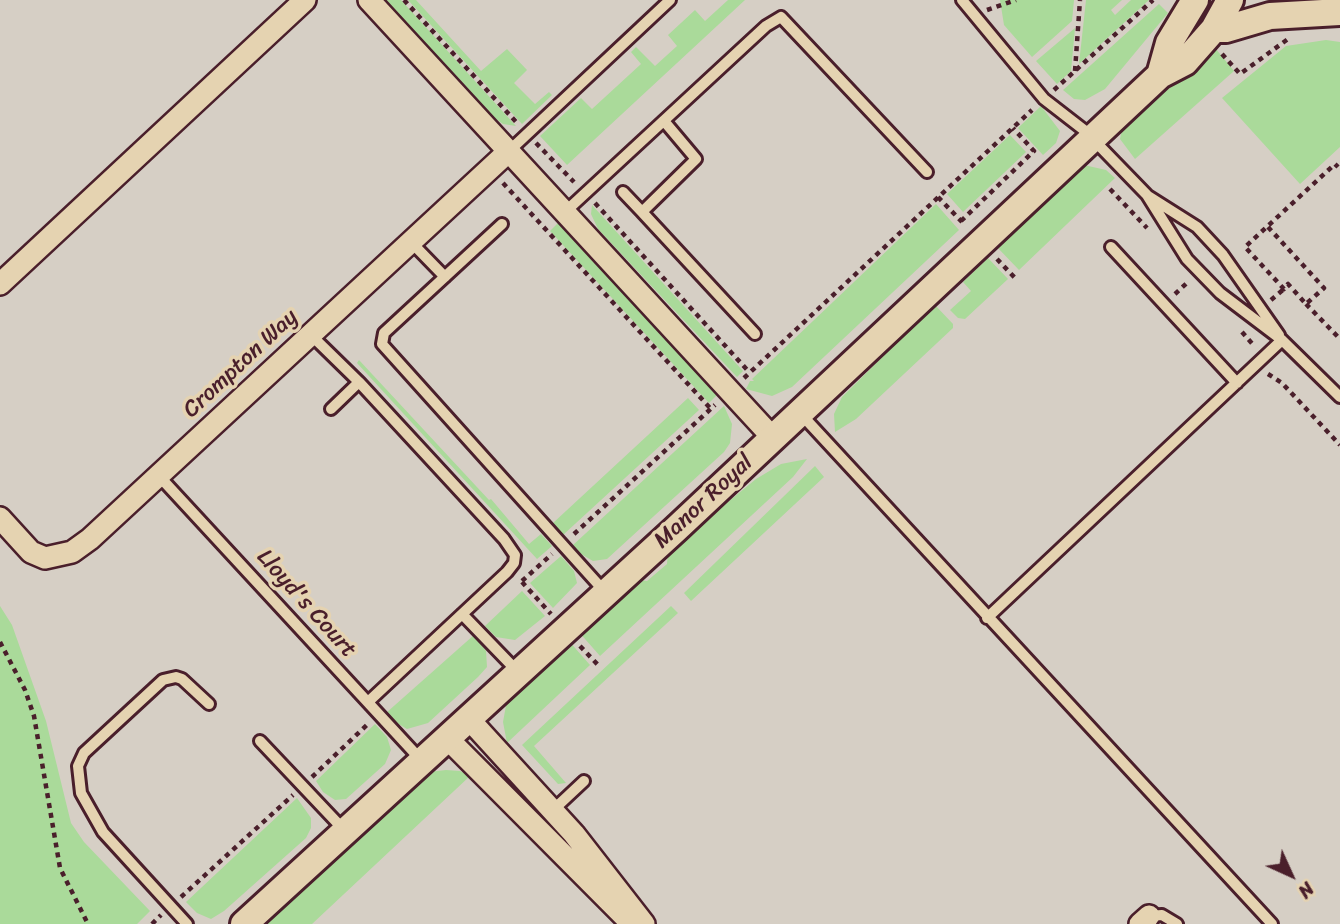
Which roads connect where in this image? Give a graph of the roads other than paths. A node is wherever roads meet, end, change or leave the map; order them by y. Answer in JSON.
{"nodes":[{"id":1,"x":369,"y":0,"type":"edge"},
{"id":2,"x":670,"y":0,"type":"edge"},
{"id":3,"x":962,"y":0,"type":"edge"},
{"id":4,"x":1195,"y":0,"type":"edge"},
{"id":5,"x":1230,"y":0,"type":"edge"},
{"id":6,"x":296,"y":3,"type":"edge"},
{"id":7,"x":1340,"y":12,"type":"edge"},
{"id":8,"x":1214,"y":29,"type":"junction"},
{"id":9,"x":1160,"y":75,"type":"junction"},
{"id":10,"x":664,"y":121,"type":"junction"},
{"id":11,"x":1092,"y":138,"type":"junction"},
{"id":12,"x":509,"y":151,"type":"junction"},
{"id":13,"x":927,"y":172,"type":"dead end"},
{"id":14,"x":623,"y":192,"type":"dead end"},
{"id":15,"x":1147,"y":195,"type":"junction"},
{"id":16,"x":565,"y":212,"type":"junction"},
{"id":17,"x":642,"y":212,"type":"junction"},
{"id":18,"x":502,"y":224,"type":"dead end"},
{"id":19,"x":411,"y":242,"type":"junction"},
{"id":20,"x":1111,"y":247,"type":"dead end"},
{"id":21,"x":445,"y":277,"type":"junction"},
{"id":22,"x":0,"y":284,"type":"edge"},
{"id":23,"x":755,"y":334,"type":"dead end"},
{"id":24,"x":312,"y":335,"type":"junction"},
{"id":25,"x":1282,"y":340,"type":"junction"},
{"id":26,"x":359,"y":382,"type":"junction"},
{"id":27,"x":1237,"y":383,"type":"junction"},
{"id":28,"x":1340,"y":397,"type":"edge"},
{"id":29,"x":331,"y":409,"type":"dead end"},
{"id":30,"x":800,"y":413,"type":"junction"},
{"id":31,"x":773,"y":438,"type":"junction"},
{"id":32,"x":159,"y":476,"type":"junction"},
{"id":33,"x":0,"y":519,"type":"edge"},
{"id":34,"x":605,"y":592,"type":"junction"},
{"id":35,"x":462,"y":614,"type":"junction"},
{"id":36,"x":987,"y":618,"type":"junction"},
{"id":37,"x":519,"y":673,"type":"junction"},
{"id":38,"x":368,"y":702,"type":"junction"},
{"id":39,"x":209,"y":704,"type":"dead end"},
{"id":40,"x":468,"y":718,"type":"junction"},
{"id":41,"x":447,"y":738,"type":"junction"},
{"id":42,"x":260,"y":741,"type":"dead end"},
{"id":43,"x":422,"y":761,"type":"junction"},
{"id":44,"x":584,"y":781,"type":"dead end"},
{"id":45,"x":552,"y":811,"type":"junction"},
{"id":46,"x":345,"y":831,"type":"junction"},
{"id":47,"x":1145,"y":920,"type":"edge"},
{"id":48,"x":187,"y":924,"type":"edge"},
{"id":49,"x":244,"y":924,"type":"edge"},
{"id":50,"x":632,"y":924,"type":"edge"},
{"id":51,"x":644,"y":924,"type":"edge"},
{"id":52,"x":1177,"y":924,"type":"edge"},
{"id":53,"x":1272,"y":924,"type":"edge"}],
"edges":[{"from":1,"to":12,"type":"street"},
{"from":2,"to":12,"type":"lane"},
{"from":3,"to":11,"type":"lane"},
{"from":4,"to":9,"type":"street"},
{"from":5,"to":8,"type":"street","name":"Manor Royal"},
{"from":6,"to":22,"type":"street"},
{"from":7,"to":8,"type":"street"},
{"from":8,"to":9,"type":"street","name":"Manor Royal"},
{"from":9,"to":11,"type":"street","name":"Manor Royal"},
{"from":10,"to":13,"type":"lane"},
{"from":10,"to":16,"type":"lane"},
{"from":10,"to":17,"type":"lane"},
{"from":11,"to":15,"type":"lane"},
{"from":11,"to":30,"type":"street","name":"Manor Royal"},
{"from":12,"to":16,"type":"street"},
{"from":12,"to":19,"type":"street","name":"Crompton Way"},
{"from":14,"to":17,"type":"lane"},
{"from":15,"to":25,"type":"lane"},
{"from":15,"to":25,"type":"lane"},
{"from":16,"to":31,"type":"street"},
{"from":17,"to":23,"type":"lane"},
{"from":18,"to":21,"type":"lane"},
{"from":19,"to":21,"type":"lane"},
{"from":19,"to":24,"type":"street","name":"Crompton Way"},
{"from":20,"to":27,"type":"lane"},
{"from":21,"to":34,"type":"lane"},
{"from":24,"to":26,"type":"lane"},
{"from":24,"to":32,"type":"street","name":"Crompton Way"},
{"from":25,"to":27,"type":"lane"},
{"from":25,"to":28,"type":"lane"},
{"from":26,"to":29,"type":"lane"},
{"from":26,"to":35,"type":"lane"},
{"from":27,"to":36,"type":"lane"},
{"from":30,"to":31,"type":"street","name":"Manor Royal"},
{"from":30,"to":36,"type":"lane"},
{"from":31,"to":34,"type":"street","name":"Manor Royal"},
{"from":32,"to":33,"type":"street","name":"Crompton Way"},
{"from":32,"to":38,"type":"lane","name":"Lloyd's Court"},
{"from":34,"to":37,"type":"street","name":"Manor Royal"},
{"from":35,"to":37,"type":"lane"},
{"from":35,"to":38,"type":"lane"},
{"from":36,"to":53,"type":"lane"},
{"from":37,"to":40,"type":"street","name":"Manor Royal"},
{"from":38,"to":43,"type":"lane","name":"Lloyd's Court"},
{"from":39,"to":48,"type":"lane"},
{"from":40,"to":41,"type":"street","name":"Manor Royal"},
{"from":40,"to":45,"type":"street"},
{"from":41,"to":43,"type":"street","name":"Manor Royal"},
{"from":41,"to":50,"type":"street"},
{"from":42,"to":46,"type":"lane"},
{"from":43,"to":46,"type":"street","name":"Manor Royal"},
{"from":44,"to":45,"type":"lane"},
{"from":45,"to":51,"type":"street"},
{"from":46,"to":49,"type":"street","name":"Manor Royal"},
{"from":47,"to":52,"type":"lane"}]}
